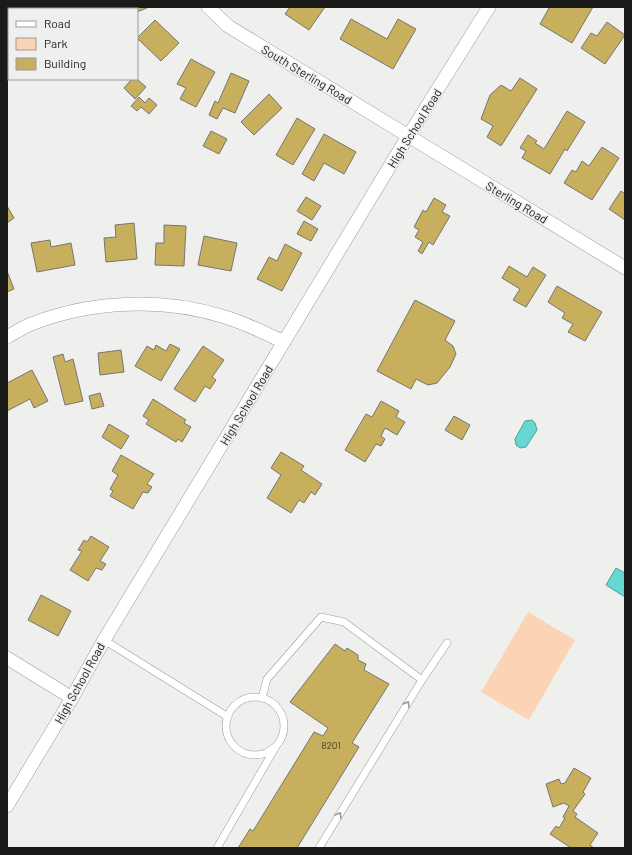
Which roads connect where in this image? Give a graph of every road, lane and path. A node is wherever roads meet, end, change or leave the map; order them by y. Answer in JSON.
{"nodes":[{"id":1,"x":208,"y":7,"type":"edge"},
{"id":2,"x":489,"y":7,"type":"edge"},
{"id":3,"x":409,"y":136,"type":"junction"},
{"id":4,"x":625,"y":268,"type":"edge"},
{"id":5,"x":7,"y":337,"type":"edge"},
{"id":6,"x":284,"y":342,"type":"junction"},
{"id":7,"x":104,"y":640,"type":"junction"},
{"id":8,"x":447,"y":643,"type":"dead end"},
{"id":9,"x":7,"y":658,"type":"edge"},
{"id":10,"x":422,"y":680,"type":"junction"},
{"id":11,"x":72,"y":698,"type":"junction"},
{"id":12,"x":262,"y":698,"type":"junction"},
{"id":13,"x":228,"y":717,"type":"junction"},
{"id":14,"x":276,"y":746,"type":"junction"},
{"id":15,"x":7,"y":806,"type":"edge"},
{"id":16,"x":217,"y":848,"type":"edge"},
{"id":17,"x":319,"y":848,"type":"edge"}],
"edges":[{"from":1,"to":3,"type":"street","name":"South Sterling Road"},
{"from":2,"to":3,"type":"street","name":"High School Road"},
{"from":3,"to":4,"type":"street","name":"Sterling Road"},
{"from":3,"to":6,"type":"street","name":"High School Road"},
{"from":5,"to":6,"type":"street"},
{"from":6,"to":7,"type":"street","name":"High School Road"},
{"from":7,"to":11,"type":"street","name":"High School Road"},
{"from":7,"to":13,"type":"lane"},
{"from":8,"to":10,"type":"lane"},
{"from":9,"to":11,"type":"street"},
{"from":10,"to":12,"type":"lane"},
{"from":17,"to":10,"type":"lane","one_way":true},
{"from":11,"to":15,"type":"street","name":"High School Road"},
{"from":12,"to":13,"type":"lane"},
{"from":12,"to":14,"type":"lane"},
{"from":13,"to":14,"type":"lane"},
{"from":14,"to":16,"type":"lane"}]}
